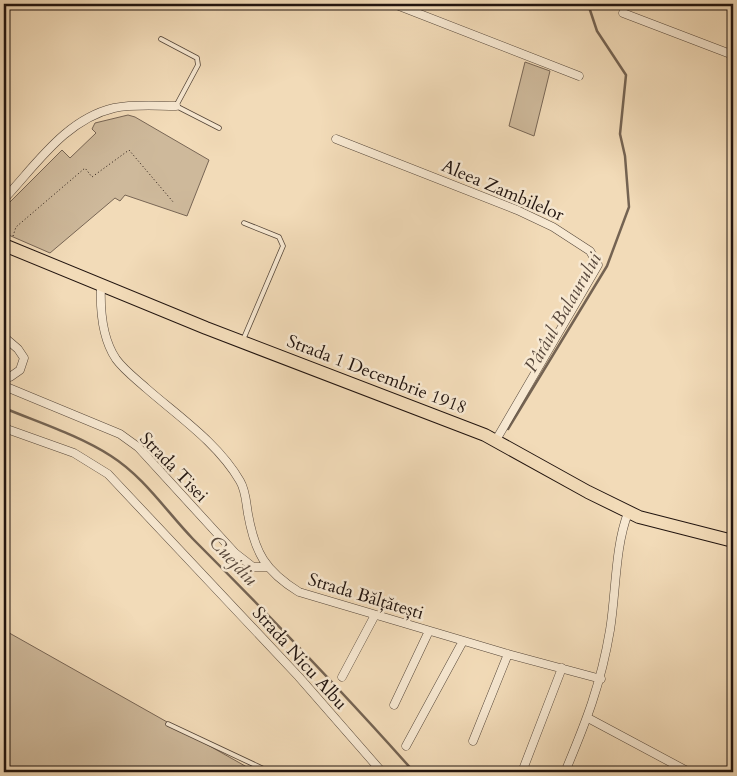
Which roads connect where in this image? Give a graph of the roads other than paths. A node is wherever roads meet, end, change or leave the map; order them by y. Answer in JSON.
{"nodes":[{"id":1,"x":394,"y":4,"type":"edge"},
{"id":2,"x":623,"y":13,"type":"dead end"},
{"id":3,"x":161,"y":39,"type":"dead end"},
{"id":4,"x":733,"y":55,"type":"edge"},
{"id":5,"x":579,"y":76,"type":"dead end"},
{"id":6,"x":176,"y":106,"type":"junction"},
{"id":7,"x":219,"y":128,"type":"dead end"},
{"id":8,"x":336,"y":139,"type":"dead end"},
{"id":9,"x":4,"y":200,"type":"edge"},
{"id":10,"x":244,"y":224,"type":"dead end"},
{"id":11,"x":8,"y":242,"type":"edge"},
{"id":12,"x":101,"y":286,"type":"junction"},
{"id":13,"x":4,"y":337,"type":"edge"},
{"id":14,"x":243,"y":342,"type":"junction"},
{"id":15,"x":4,"y":376,"type":"edge"},
{"id":16,"x":4,"y":386,"type":"edge"},
{"id":17,"x":4,"y":428,"type":"edge"},
{"id":18,"x":496,"y":440,"type":"junction"},
{"id":19,"x":628,"y":513,"type":"junction"},
{"id":20,"x":733,"y":540,"type":"edge"},
{"id":21,"x":267,"y":567,"type":"junction"},
{"id":22,"x":375,"y":615,"type":"junction"},
{"id":23,"x":429,"y":631,"type":"junction"},
{"id":24,"x":463,"y":641,"type":"junction"},
{"id":25,"x":508,"y":654,"type":"junction"},
{"id":26,"x":562,"y":668,"type":"junction"},
{"id":27,"x":342,"y":677,"type":"dead end"},
{"id":28,"x":601,"y":679,"type":"junction"},
{"id":29,"x":394,"y":705,"type":"dead end"},
{"id":30,"x":588,"y":718,"type":"junction"},
{"id":31,"x":168,"y":724,"type":"dead end"},
{"id":32,"x":473,"y":741,"type":"dead end"},
{"id":33,"x":406,"y":746,"type":"dead end"},
{"id":34,"x":270,"y":772,"type":"edge"},
{"id":35,"x":382,"y":772,"type":"edge"},
{"id":36,"x":522,"y":772,"type":"edge"},
{"id":37,"x":565,"y":772,"type":"edge"},
{"id":38,"x":689,"y":772,"type":"edge"}],
"edges":[{"from":1,"to":5,"type":"street"},
{"from":2,"to":4,"type":"street"},
{"from":3,"to":6,"type":"lane"},
{"from":6,"to":7,"type":"lane"},
{"from":6,"to":9,"type":"street"},
{"from":8,"to":18,"type":"street","name":"Aleea Zambilelor"},
{"from":10,"to":14,"type":"lane"},
{"from":11,"to":12,"type":"main road","name":"Strada 1 Decembrie 1918"},
{"from":12,"to":14,"type":"main road","name":"Strada 1 Decembrie 1918"},
{"from":12,"to":21,"type":"street","name":"Strada Bălțătești"},
{"from":13,"to":15,"type":"street"},
{"from":14,"to":18,"type":"main road","name":"Strada 1 Decembrie 1918"},
{"from":16,"to":21,"type":"street","name":"Strada Tisei"},
{"from":17,"to":35,"type":"street","name":"Strada Nicu Albu"},
{"from":18,"to":19,"type":"main road","name":"Strada 1 Decembrie 1918"},
{"from":19,"to":20,"type":"main road","name":"Strada 1 Decembrie 1918"},
{"from":19,"to":28,"type":"street"},
{"from":21,"to":22,"type":"street","name":"Strada Bălțătești"},
{"from":22,"to":23,"type":"street","name":"Strada Bălțătești"},
{"from":22,"to":27,"type":"street"},
{"from":23,"to":24,"type":"street","name":"Strada Bălțătești"},
{"from":23,"to":29,"type":"street"},
{"from":24,"to":25,"type":"street","name":"Strada Bălțătești"},
{"from":24,"to":33,"type":"street"},
{"from":25,"to":26,"type":"street","name":"Strada Bălțătești"},
{"from":25,"to":32,"type":"street"},
{"from":26,"to":28,"type":"street","name":"Strada Bălțătești"},
{"from":26,"to":36,"type":"street"},
{"from":28,"to":30,"type":"street"},
{"from":30,"to":37,"type":"street"},
{"from":30,"to":38,"type":"street"},
{"from":31,"to":34,"type":"lane"}]}
